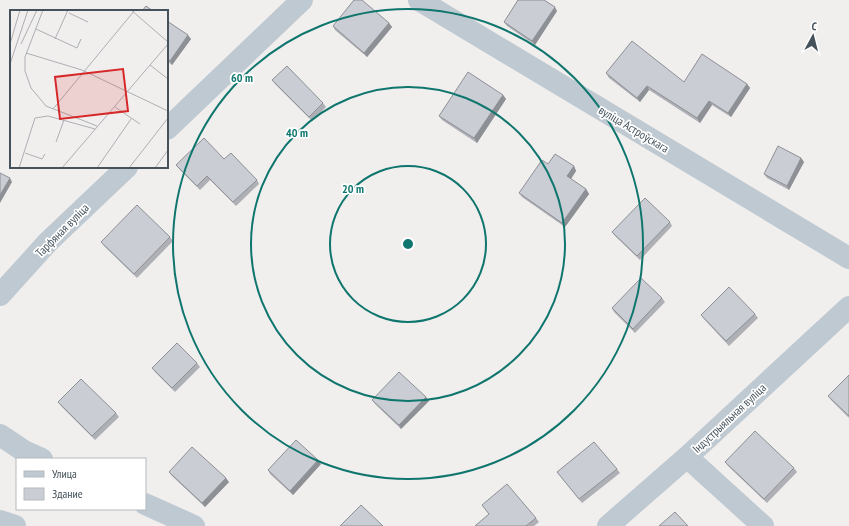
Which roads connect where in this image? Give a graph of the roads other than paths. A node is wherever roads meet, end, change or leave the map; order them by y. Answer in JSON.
{"nodes":[{"id":1,"x":302,"y":0,"type":"edge"},
{"id":2,"x":419,"y":0,"type":"edge"},
{"id":3,"x":168,"y":127,"type":"edge"},
{"id":4,"x":126,"y":168,"type":"edge"},
{"id":5,"x":849,"y":258,"type":"edge"},
{"id":6,"x":0,"y":295,"type":"edge"},
{"id":7,"x":849,"y":307,"type":"edge"},
{"id":8,"x":0,"y":435,"type":"edge"},
{"id":9,"x":687,"y":457,"type":"junction"},
{"id":10,"x":40,"y":458,"type":"edge"},
{"id":11,"x":146,"y":504,"type":"edge"},
{"id":12,"x":0,"y":521,"type":"edge"},
{"id":13,"x":15,"y":526,"type":"edge"},
{"id":14,"x":194,"y":526,"type":"edge"},
{"id":15,"x":608,"y":526,"type":"edge"},
{"id":16,"x":763,"y":526,"type":"edge"}],
"edges":[{"from":1,"to":3,"type":"street"},
{"from":2,"to":5,"type":"street","name":"вуліца Астроўскага"},
{"from":4,"to":6,"type":"street","name":"Тарфяная вуліца"},
{"from":7,"to":9,"type":"street","name":"Індустрыяльная вуліца"},
{"from":8,"to":10,"type":"street"},
{"from":9,"to":15,"type":"street","name":"Індустрыяльная вуліца"},
{"from":9,"to":16,"type":"street"},
{"from":11,"to":14,"type":"street"},
{"from":12,"to":13,"type":"street"}]}
